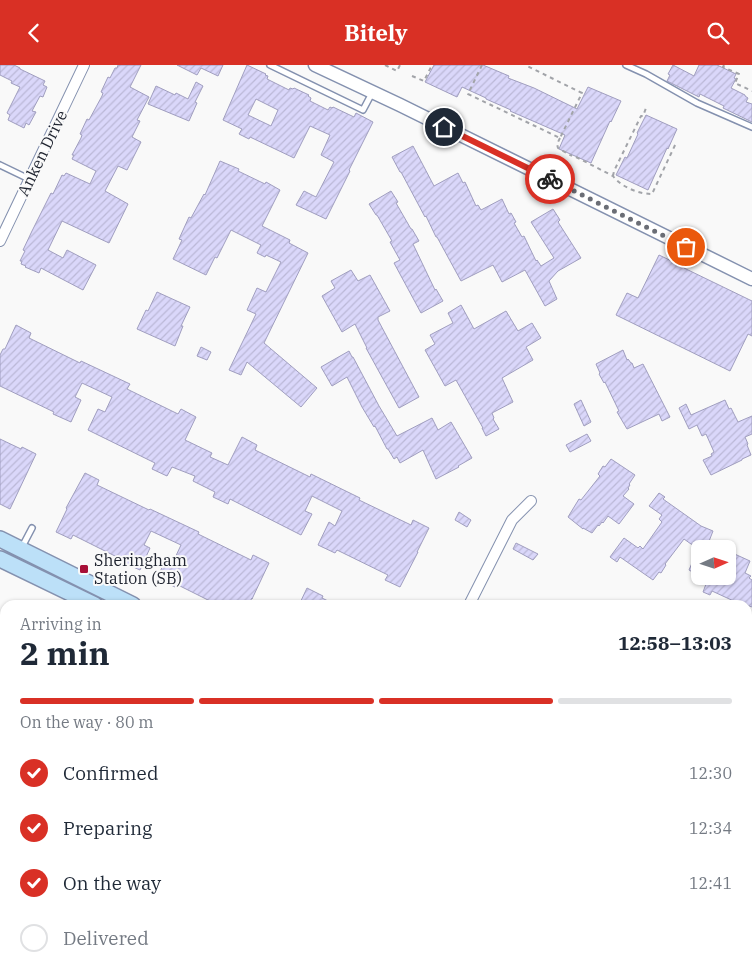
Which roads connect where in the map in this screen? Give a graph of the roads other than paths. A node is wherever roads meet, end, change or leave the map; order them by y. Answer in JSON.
{"nodes":[{"id":1,"x":84,"y":65,"type":"edge"},
{"id":2,"x":270,"y":65,"type":"edge"},
{"id":3,"x":315,"y":65,"type":"edge"},
{"id":4,"x":626,"y":65,"type":"edge"},
{"id":5,"x":372,"y":92,"type":"junction"},
{"id":6,"x":752,"y":127,"type":"edge"},
{"id":7,"x":0,"y":165,"type":"edge"},
{"id":8,"x":30,"y":180,"type":"junction"},
{"id":9,"x":0,"y":241,"type":"edge"},
{"id":10,"x":752,"y":279,"type":"edge"},
{"id":11,"x":531,"y":501,"type":"dead end"},
{"id":12,"x":32,"y":527,"type":"dead end"},
{"id":13,"x":0,"y":539,"type":"edge"},
{"id":14,"x":21,"y":550,"type":"junction"},
{"id":15,"x":0,"y":559,"type":"edge"},
{"id":16,"x":14,"y":566,"type":"junction"},
{"id":17,"x":85,"y":600,"type":"edge"},
{"id":18,"x":123,"y":600,"type":"edge"},
{"id":19,"x":472,"y":600,"type":"edge"}],
"edges":[{"from":1,"to":8,"type":"street","name":"Anken Drive"},
{"from":2,"to":5,"type":"lane"},
{"from":3,"to":5,"type":"street"},
{"from":4,"to":6,"type":"lane"},
{"from":5,"to":10,"type":"street"},
{"from":7,"to":8,"type":"lane"},
{"from":8,"to":9,"type":"street","name":"Anken Drive"},
{"from":11,"to":19,"type":"street"},
{"from":12,"to":14,"type":"lane"},
{"from":13,"to":14,"type":"main road"},
{"from":14,"to":16,"type":"main road"},
{"from":14,"to":18,"type":"main road"},
{"from":15,"to":16,"type":"main road"},
{"from":16,"to":17,"type":"main road"}]}
